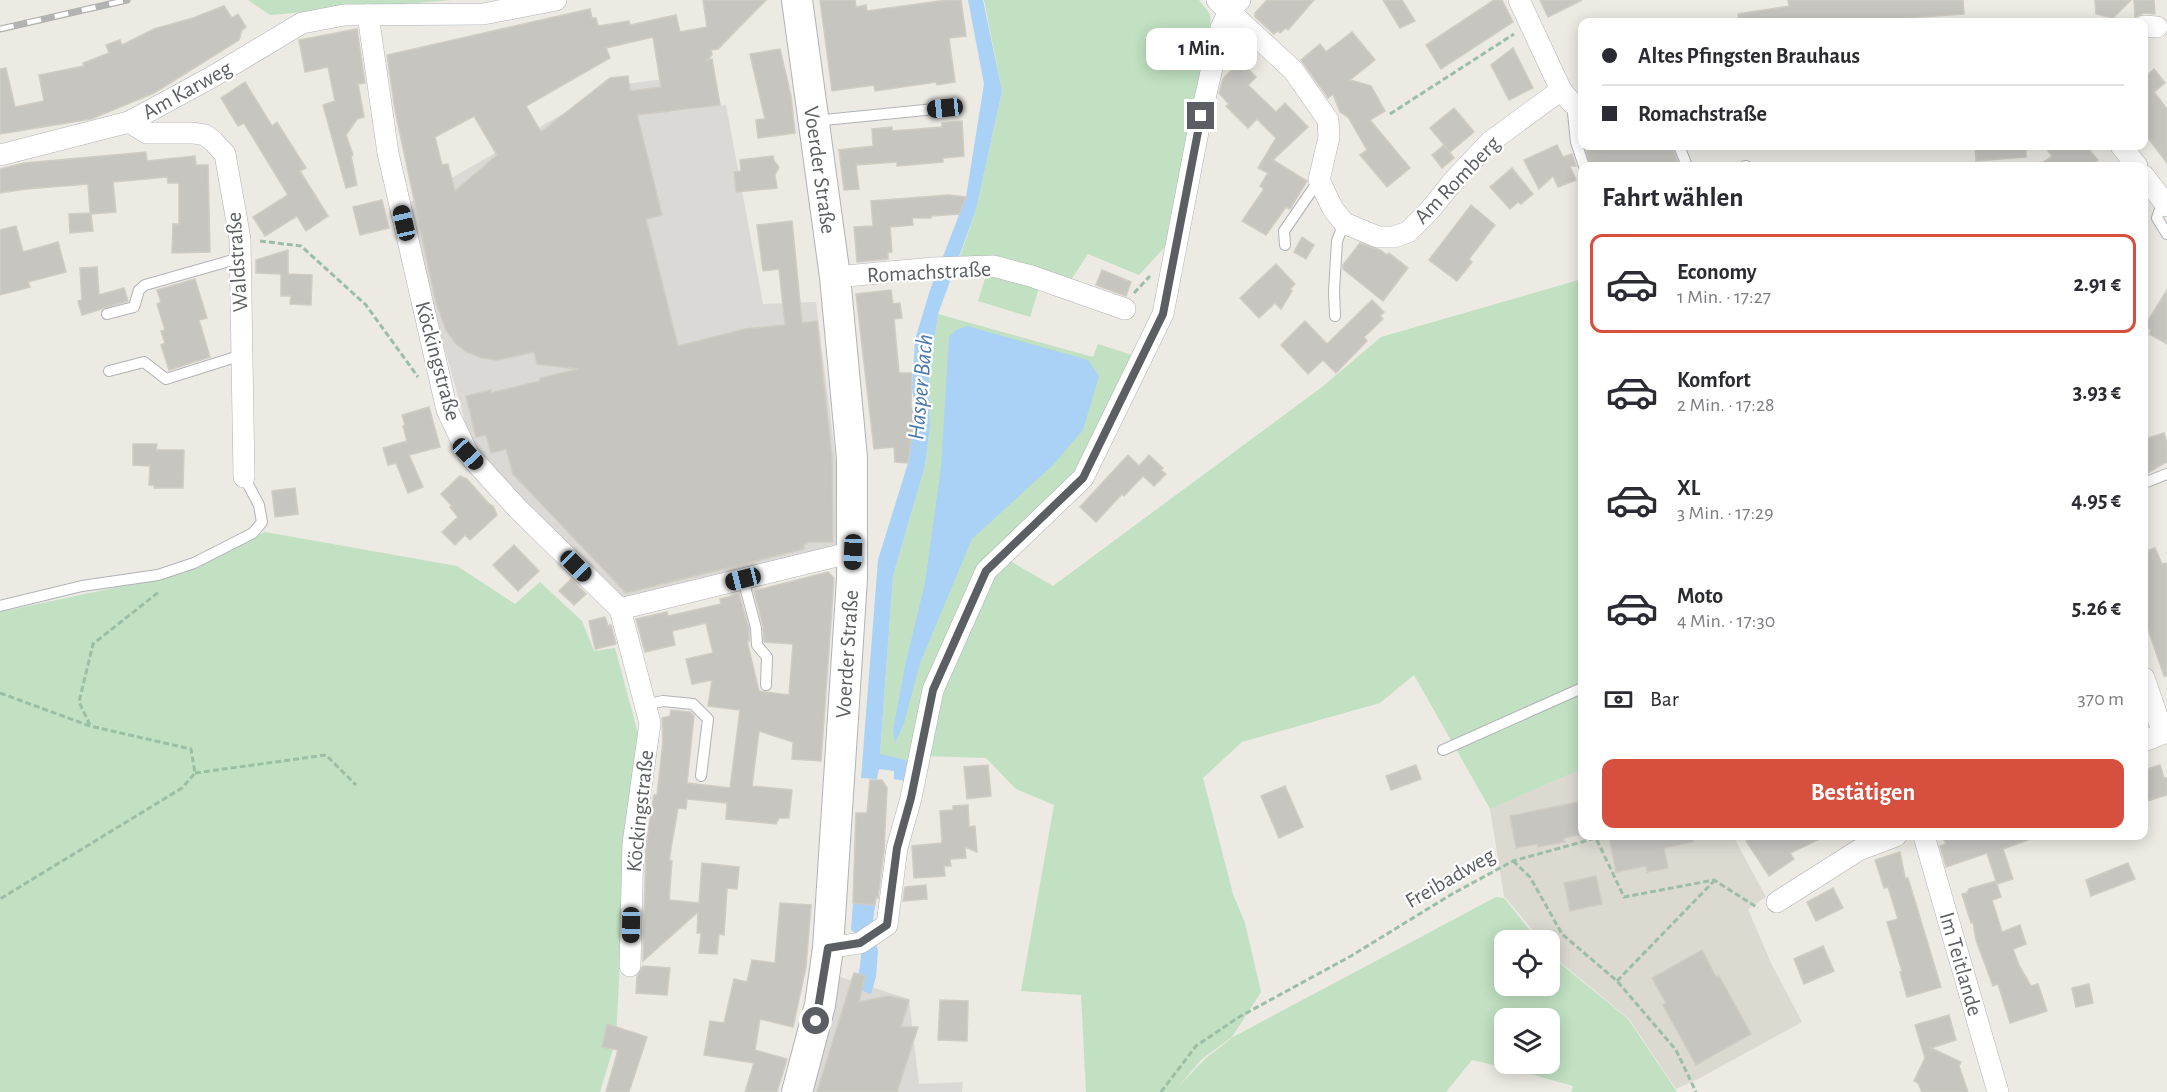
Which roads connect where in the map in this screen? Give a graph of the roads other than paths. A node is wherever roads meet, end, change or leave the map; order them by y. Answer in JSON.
{"nodes":[{"id":1,"x":556,"y":0,"type":"edge"},
{"id":2,"x":797,"y":0,"type":"edge"},
{"id":3,"x":1519,"y":0,"type":"edge"},
{"id":4,"x":1229,"y":4,"type":"edge"},
{"id":5,"x":368,"y":15,"type":"junction"},
{"id":6,"x":1572,"y":99,"type":"edge"},
{"id":7,"x":945,"y":108,"type":"dead end"},
{"id":8,"x":813,"y":121,"type":"junction"},
{"id":9,"x":129,"y":122,"type":"junction"},
{"id":10,"x":1578,"y":148,"type":"edge"},
{"id":11,"x":2124,"y":150,"type":"edge"},
{"id":12,"x":0,"y":155,"type":"edge"},
{"id":13,"x":2134,"y":162,"type":"edge"},
{"id":14,"x":1319,"y":180,"type":"junction"},
{"id":15,"x":2148,"y":181,"type":"edge"},
{"id":16,"x":2165,"y":204,"type":"edge"},
{"id":17,"x":1344,"y":223,"type":"junction"},
{"id":18,"x":2167,"y":234,"type":"edge"},
{"id":19,"x":1285,"y":245,"type":"dead end"},
{"id":20,"x":240,"y":248,"type":"junction"},
{"id":21,"x":835,"y":277,"type":"junction"},
{"id":22,"x":1125,"y":309,"type":"dead end"},
{"id":23,"x":107,"y":314,"type":"dead end"},
{"id":24,"x":1335,"y":316,"type":"dead end"},
{"id":25,"x":242,"y":355,"type":"junction"},
{"id":26,"x":109,"y":371,"type":"dead end"},
{"id":27,"x":2167,"y":474,"type":"edge"},
{"id":28,"x":244,"y":477,"type":"joint"},
{"id":29,"x":2148,"y":481,"type":"edge"},
{"id":30,"x":853,"y":552,"type":"junction"},
{"id":31,"x":743,"y":579,"type":"junction"},
{"id":32,"x":0,"y":606,"type":"edge"},
{"id":33,"x":620,"y":609,"type":"junction"},
{"id":34,"x":766,"y":685,"type":"dead end"},
{"id":35,"x":1578,"y":690,"type":"edge"},
{"id":36,"x":2148,"y":694,"type":"edge"},
{"id":37,"x":645,"y":705,"type":"junction"},
{"id":38,"x":2158,"y":735,"type":"edge"},
{"id":39,"x":1443,"y":750,"type":"dead end"},
{"id":40,"x":701,"y":776,"type":"dead end"},
{"id":41,"x":1885,"y":840,"type":"edge"},
{"id":42,"x":1925,"y":840,"type":"edge"},
{"id":43,"x":1777,"y":902,"type":"road end"},
{"id":44,"x":828,"y":948,"type":"junction"},
{"id":45,"x":630,"y":966,"type":"dead end"},
{"id":46,"x":797,"y":1092,"type":"edge"},
{"id":47,"x":1998,"y":1092,"type":"edge"}],
"edges":[{"from":1,"to":5,"type":"street","name":"Am Karweg"},
{"from":2,"to":8,"type":"main road","name":"Voerder Straße"},
{"from":3,"to":6,"type":"street"},
{"from":4,"to":14,"type":"street"},
{"from":4,"to":44,"type":"street"},
{"from":5,"to":9,"type":"street","name":"Am Karweg"},
{"from":5,"to":33,"type":"street","name":"Köckingstraße"},
{"from":6,"to":10,"type":"lane"},
{"from":6,"to":17,"type":"street","name":"Am Romberg"},
{"from":7,"to":8,"type":"lane"},
{"from":8,"to":21,"type":"main road","name":"Voerder Straße"},
{"from":9,"to":12,"type":"street","name":"Am Karweg"},
{"from":9,"to":20,"type":"street","name":"Waldstraße"},
{"from":11,"to":13,"type":"street"},
{"from":14,"to":17,"type":"street"},
{"from":14,"to":19,"type":"lane"},
{"from":15,"to":16,"type":"street"},
{"from":16,"to":18,"type":"lane"},
{"from":17,"to":24,"type":"lane"},
{"from":20,"to":23,"type":"lane"},
{"from":20,"to":25,"type":"street","name":"Waldstraße"},
{"from":21,"to":22,"type":"street","name":"Romachstraße"},
{"from":21,"to":30,"type":"main road","name":"Voerder Straße"},
{"from":25,"to":26,"type":"lane"},
{"from":25,"to":28,"type":"street","name":"Waldstraße"},
{"from":27,"to":29,"type":"lane"},
{"from":28,"to":32,"type":"lane"},
{"from":30,"to":31,"type":"street"},
{"from":30,"to":44,"type":"main road","name":"Voerder Straße"},
{"from":31,"to":33,"type":"street"},
{"from":31,"to":34,"type":"lane"},
{"from":33,"to":37,"type":"street","name":"Köckingstraße"},
{"from":35,"to":39,"type":"lane"},
{"from":36,"to":38,"type":"street"},
{"from":37,"to":40,"type":"lane"},
{"from":37,"to":45,"type":"street","name":"Köckingstraße"},
{"from":41,"to":43,"type":"street"},
{"from":42,"to":47,"type":"street","name":"Im Teitlande"},
{"from":44,"to":46,"type":"main road","name":"Voerder Straße"}]}
